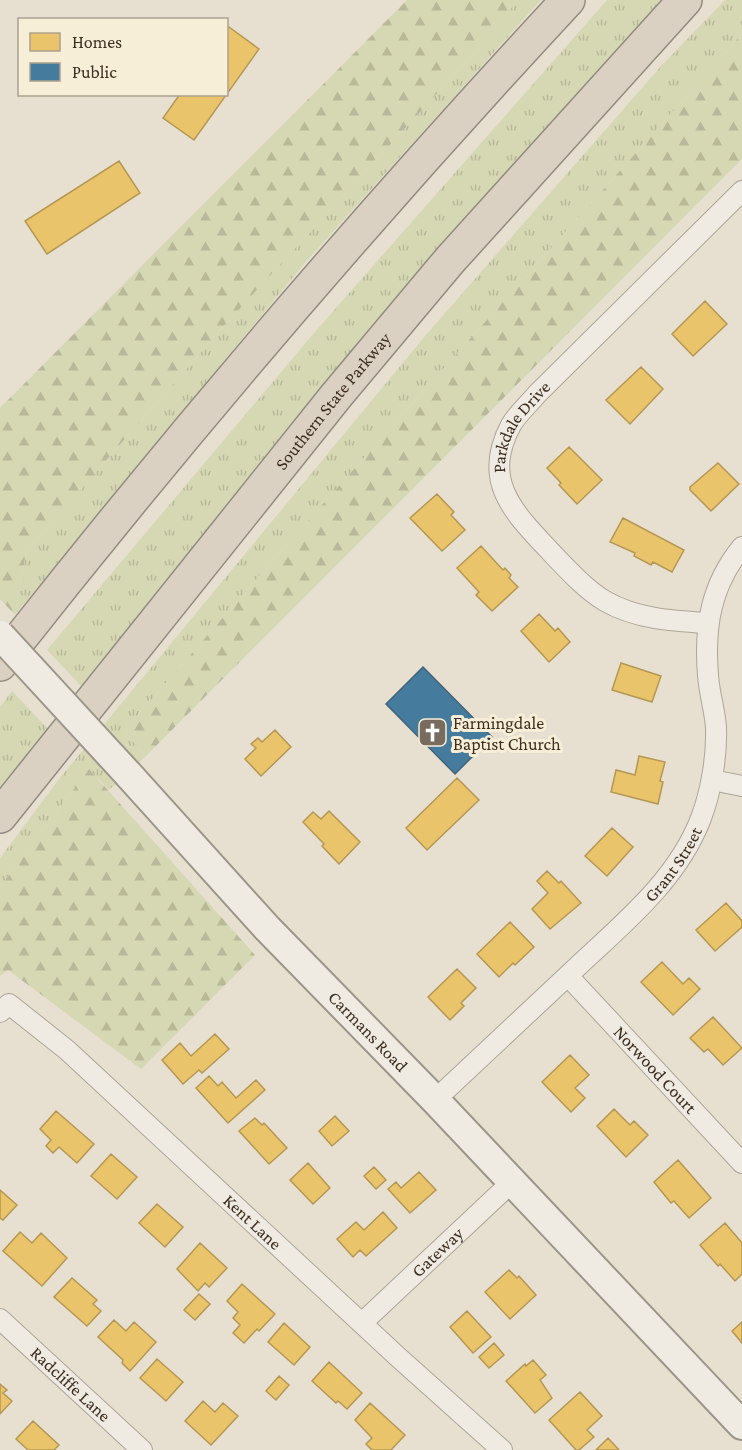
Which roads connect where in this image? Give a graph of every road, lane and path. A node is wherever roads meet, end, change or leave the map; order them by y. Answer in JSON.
{"nodes":[{"id":1,"x":568,"y":0,"type":"edge"},
{"id":2,"x":685,"y":0,"type":"edge"},
{"id":3,"x":742,"y":191,"type":"edge"},
{"id":4,"x":742,"y":547,"type":"edge"},
{"id":5,"x":707,"y":624,"type":"junction"},
{"id":6,"x":0,"y":636,"type":"edge"},
{"id":7,"x":0,"y":664,"type":"edge"},
{"id":8,"x":712,"y":780,"type":"junction"},
{"id":9,"x":742,"y":786,"type":"edge"},
{"id":10,"x":0,"y":816,"type":"edge"},
{"id":11,"x":568,"y":976,"type":"junction"},
{"id":12,"x":0,"y":1012,"type":"edge"},
{"id":13,"x":435,"y":1100,"type":"junction"},
{"id":14,"x":742,"y":1163,"type":"edge"},
{"id":15,"x":512,"y":1182,"type":"junction"},
{"id":16,"x":0,"y":1319,"type":"edge"},
{"id":17,"x":363,"y":1322,"type":"junction"},
{"id":18,"x":742,"y":1425,"type":"edge"},
{"id":19,"x":142,"y":1450,"type":"edge"},
{"id":20,"x":502,"y":1450,"type":"edge"}],
"edges":[{"from":1,"to":7,"type":"highway"},
{"from":2,"to":10,"type":"highway","name":"Southern State Parkway"},
{"from":3,"to":5,"type":"street","name":"Parkdale Drive"},
{"from":4,"to":5,"type":"street","name":"Grant Street"},
{"from":5,"to":8,"type":"street","name":"Grant Street"},
{"from":6,"to":13,"type":"street","name":"Carmans Road","bridge":true},
{"from":8,"to":9,"type":"street"},
{"from":8,"to":11,"type":"street","name":"Grant Street"},
{"from":11,"to":13,"type":"street","name":"Grant Street"},
{"from":11,"to":14,"type":"street","name":"Norwood Court"},
{"from":12,"to":17,"type":"street","name":"Kent Lane"},
{"from":13,"to":15,"type":"street","name":"Carmans Road"},
{"from":15,"to":17,"type":"street","name":"Gateway"},
{"from":15,"to":18,"type":"street","name":"Carmans Road"},
{"from":16,"to":19,"type":"street","name":"Radcliffe Lane"},
{"from":17,"to":20,"type":"street","name":"Kent Lane"}]}
